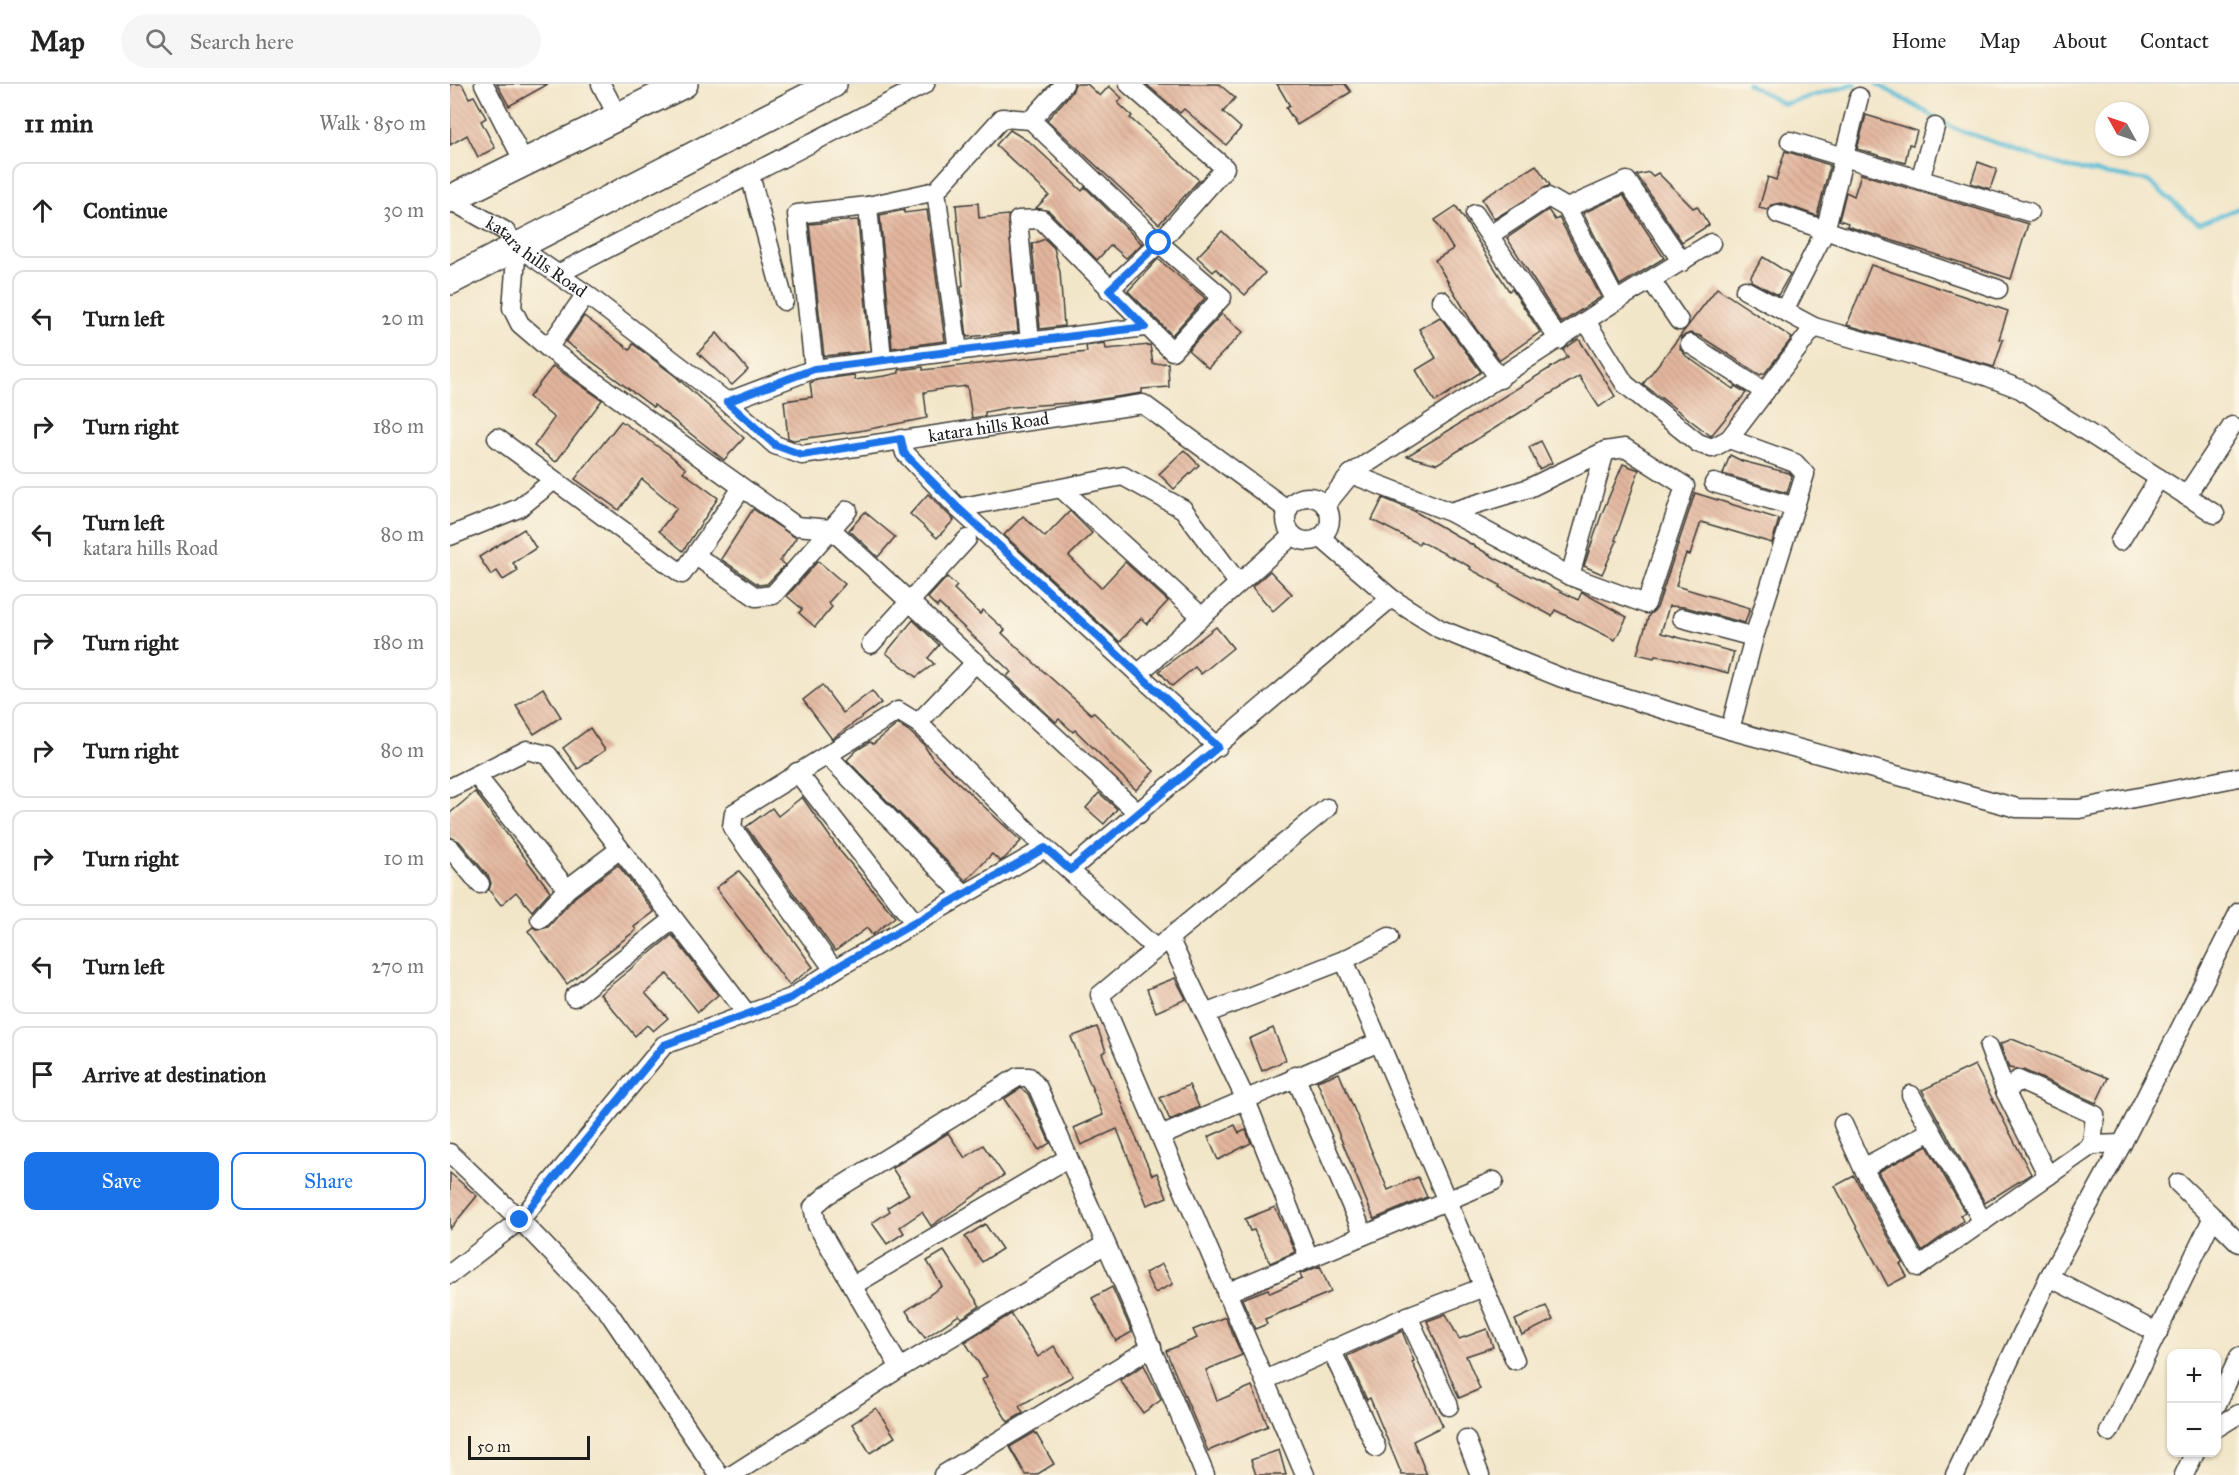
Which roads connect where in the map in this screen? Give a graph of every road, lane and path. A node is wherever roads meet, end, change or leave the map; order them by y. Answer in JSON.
{"nodes":[{"id":1,"x":484,"y":84,"type":"edge"},
{"id":2,"x":601,"y":84,"type":"edge"},
{"id":3,"x":684,"y":84,"type":"edge"},
{"id":4,"x":833,"y":84,"type":"edge"},
{"id":5,"x":925,"y":84,"type":"edge"},
{"id":6,"x":1064,"y":84,"type":"edge"},
{"id":7,"x":1129,"y":84,"type":"edge"},
{"id":8,"x":1859,"y":97,"type":"dead end"},
{"id":9,"x":618,"y":117,"type":"junction"},
{"id":10,"x":1031,"y":120,"type":"junction"},
{"id":11,"x":1935,"y":127,"type":"dead end"},
{"id":12,"x":1790,"y":141,"type":"dead end"},
{"id":13,"x":1846,"y":156,"type":"junction"},
{"id":14,"x":524,"y":162,"type":"junction"},
{"id":15,"x":750,"y":175,"type":"junction"},
{"id":16,"x":1920,"y":180,"type":"junction"},
{"id":17,"x":936,"y":191,"type":"junction"},
{"id":18,"x":450,"y":200,"type":"edge"},
{"id":19,"x":868,"y":206,"type":"junction"},
{"id":20,"x":1567,"y":208,"type":"junction"},
{"id":21,"x":2029,"y":212,"type":"dead end"},
{"id":22,"x":1475,"y":214,"type":"dead end"},
{"id":23,"x":1778,"y":214,"type":"dead end"},
{"id":24,"x":1825,"y":231,"type":"junction"},
{"id":25,"x":504,"y":233,"type":"junction"},
{"id":26,"x":1490,"y":235,"type":"junction"},
{"id":27,"x":1159,"y":243,"type":"junction"},
{"id":28,"x":1711,"y":243,"type":"dead end"},
{"id":29,"x":1682,"y":262,"type":"junction"},
{"id":30,"x":558,"y":274,"type":"junction"},
{"id":31,"x":1651,"y":280,"type":"junction"},
{"id":32,"x":450,"y":281,"type":"edge"},
{"id":33,"x":1998,"y":289,"type":"dead end"},
{"id":34,"x":1109,"y":290,"type":"junction"},
{"id":35,"x":1745,"y":290,"type":"dead end"},
{"id":36,"x":586,"y":294,"type":"junction"},
{"id":37,"x":1441,"y":300,"type":"dead end"},
{"id":38,"x":784,"y":301,"type":"dead end"},
{"id":39,"x":1616,"y":301,"type":"junction"},
{"id":40,"x":1784,"y":311,"type":"junction"},
{"id":41,"x":1586,"y":321,"type":"junction"},
{"id":42,"x":1678,"y":321,"type":"dead end"},
{"id":43,"x":1145,"y":327,"type":"junction"},
{"id":44,"x":1814,"y":327,"type":"junction"},
{"id":45,"x":1559,"y":340,"type":"junction"},
{"id":46,"x":1030,"y":341,"type":"junction"},
{"id":47,"x":1690,"y":344,"type":"dead end"},
{"id":48,"x":548,"y":348,"type":"junction"},
{"id":49,"x":958,"y":351,"type":"junction"},
{"id":50,"x":882,"y":359,"type":"junction"},
{"id":51,"x":814,"y":369,"type":"junction"},
{"id":52,"x":1500,"y":379,"type":"junction"},
{"id":53,"x":1765,"y":392,"type":"junction"},
{"id":54,"x":727,"y":402,"type":"junction"},
{"id":55,"x":2232,"y":426,"type":"dead end"},
{"id":56,"x":496,"y":438,"type":"dead end"},
{"id":57,"x":901,"y":439,"type":"junction"},
{"id":58,"x":1729,"y":439,"type":"junction"},
{"id":59,"x":1605,"y":451,"type":"junction"},
{"id":60,"x":1351,"y":474,"type":"junction"},
{"id":61,"x":2159,"y":478,"type":"junction"},
{"id":62,"x":553,"y":481,"type":"junction"},
{"id":63,"x":1714,"y":483,"type":"dead end"},
{"id":64,"x":742,"y":488,"type":"junction"},
{"id":65,"x":1063,"y":490,"type":"junction"},
{"id":66,"x":2186,"y":496,"type":"junction"},
{"id":67,"x":1325,"y":506,"type":"junction"},
{"id":68,"x":1794,"y":507,"type":"junction"},
{"id":69,"x":958,"y":508,"type":"junction"},
{"id":70,"x":848,"y":510,"type":"dead end"},
{"id":71,"x":1288,"y":510,"type":"junction"},
{"id":72,"x":1450,"y":512,"type":"junction"},
{"id":73,"x":2215,"y":514,"type":"dead end"},
{"id":74,"x":831,"y":529,"type":"junction"},
{"id":75,"x":450,"y":536,"type":"edge"},
{"id":76,"x":1293,"y":536,"type":"junction"},
{"id":77,"x":1320,"y":537,"type":"junction"},
{"id":78,"x":967,"y":539,"type":"dead end"},
{"id":79,"x":2120,"y":541,"type":"dead end"},
{"id":80,"x":696,"y":556,"type":"junction"},
{"id":81,"x":1570,"y":576,"type":"junction"},
{"id":82,"x":1238,"y":583,"type":"junction"},
{"id":83,"x":1390,"y":598,"type":"junction"},
{"id":84,"x":911,"y":600,"type":"junction"},
{"id":85,"x":1201,"y":616,"type":"junction"},
{"id":86,"x":1682,"y":618,"type":"dead end"},
{"id":87,"x":1754,"y":637,"type":"junction"},
{"id":88,"x":871,"y":644,"type":"dead end"},
{"id":89,"x":976,"y":662,"type":"junction"},
{"id":90,"x":1138,"y":674,"type":"junction"},
{"id":91,"x":918,"y":723,"type":"junction"},
{"id":92,"x":1730,"y":730,"type":"junction"},
{"id":93,"x":1218,"y":747,"type":"junction"},
{"id":94,"x":827,"y":755,"type":"junction"},
{"id":95,"x":796,"y":772,"type":"junction"},
{"id":96,"x":477,"y":775,"type":"junction"},
{"id":97,"x":2239,"y":777,"type":"edge"},
{"id":98,"x":450,"y":788,"type":"edge"},
{"id":99,"x":1327,"y":808,"type":"dead end"},
{"id":100,"x":1139,"y":814,"type":"junction"},
{"id":101,"x":450,"y":848,"type":"edge"},
{"id":102,"x":1045,"y":848,"type":"junction"},
{"id":103,"x":620,"y":849,"type":"junction"},
{"id":104,"x":1070,"y":870,"type":"junction"},
{"id":105,"x":480,"y":884,"type":"dead end"},
{"id":106,"x":567,"y":889,"type":"junction"},
{"id":107,"x":964,"y":895,"type":"junction"},
{"id":108,"x":2239,"y":912,"type":"edge"},
{"id":109,"x":540,"y":919,"type":"dead end"},
{"id":110,"x":674,"y":919,"type":"junction"},
{"id":111,"x":915,"y":922,"type":"junction"},
{"id":112,"x":1389,"y":937,"type":"dead end"},
{"id":113,"x":1162,"y":943,"type":"junction"},
{"id":114,"x":1344,"y":960,"type":"junction"},
{"id":115,"x":834,"y":969,"type":"junction"},
{"id":116,"x":574,"y":997,"type":"dead end"},
{"id":117,"x":747,"y":1014,"type":"junction"},
{"id":118,"x":1205,"y":1014,"type":"junction"},
{"id":119,"x":1379,"y":1042,"type":"junction"},
{"id":120,"x":1989,"y":1047,"type":"dead end"},
{"id":121,"x":1295,"y":1076,"type":"junction"},
{"id":122,"x":2006,"y":1092,"type":"junction"},
{"id":123,"x":1911,"y":1095,"type":"dead end"},
{"id":124,"x":1245,"y":1098,"type":"junction"},
{"id":125,"x":2095,"y":1114,"type":"junction"},
{"id":126,"x":1843,"y":1124,"type":"dead end"},
{"id":127,"x":1931,"y":1131,"type":"junction"},
{"id":128,"x":1161,"y":1136,"type":"junction"},
{"id":129,"x":2122,"y":1144,"type":"junction"},
{"id":130,"x":2092,"y":1145,"type":"junction"},
{"id":131,"x":450,"y":1153,"type":"edge"},
{"id":132,"x":1068,"y":1158,"type":"junction"},
{"id":133,"x":1863,"y":1168,"type":"junction"},
{"id":134,"x":2048,"y":1176,"type":"junction"},
{"id":135,"x":1494,"y":1181,"type":"dead end"},
{"id":136,"x":2178,"y":1183,"type":"dead end"},
{"id":137,"x":1447,"y":1201,"type":"junction"},
{"id":138,"x":2213,"y":1217,"type":"junction"},
{"id":139,"x":520,"y":1220,"type":"junction"},
{"id":140,"x":1983,"y":1222,"type":"junction"},
{"id":141,"x":1364,"y":1235,"type":"junction"},
{"id":142,"x":2239,"y":1244,"type":"edge"},
{"id":143,"x":1104,"y":1245,"type":"junction"},
{"id":144,"x":1309,"y":1258,"type":"junction"},
{"id":145,"x":450,"y":1274,"type":"edge"},
{"id":146,"x":2049,"y":1276,"type":"junction"},
{"id":147,"x":852,"y":1286,"type":"junction"},
{"id":148,"x":1484,"y":1287,"type":"junction"},
{"id":149,"x":1226,"y":1293,"type":"junction"},
{"id":150,"x":1408,"y":1316,"type":"junction"},
{"id":151,"x":2158,"y":1333,"type":"junction"},
{"id":152,"x":1152,"y":1347,"type":"junction"},
{"id":153,"x":1331,"y":1349,"type":"junction"},
{"id":154,"x":2239,"y":1357,"type":"edge"},
{"id":155,"x":1515,"y":1360,"type":"dead end"},
{"id":156,"x":900,"y":1368,"type":"junction"},
{"id":157,"x":1264,"y":1380,"type":"junction"},
{"id":158,"x":2218,"y":1403,"type":"edge"},
{"id":159,"x":1449,"y":1406,"type":"dead end"},
{"id":160,"x":2239,"y":1414,"type":"edge"},
{"id":161,"x":2221,"y":1425,"type":"edge"},
{"id":162,"x":2109,"y":1432,"type":"dead end"},
{"id":163,"x":1466,"y":1439,"type":"dead end"},
{"id":164,"x":1376,"y":1447,"type":"dead end"},
{"id":165,"x":2193,"y":1457,"type":"edge"},
{"id":166,"x":719,"y":1475,"type":"edge"},
{"id":167,"x":732,"y":1475,"type":"edge"},
{"id":168,"x":943,"y":1475,"type":"edge"},
{"id":169,"x":1204,"y":1475,"type":"edge"},
{"id":170,"x":1305,"y":1475,"type":"edge"},
{"id":171,"x":1480,"y":1475,"type":"edge"},
{"id":172,"x":1955,"y":1475,"type":"edge"},
{"id":173,"x":2184,"y":1475,"type":"edge"}],
"edges":[{"from":1,"to":14,"type":"street"},
{"from":2,"to":9,"type":"street"},
{"from":3,"to":9,"type":"street","name":"katara hills Road"},
{"from":4,"to":25,"type":"street"},
{"from":5,"to":15,"type":"street"},
{"from":6,"to":10,"type":"street"},
{"from":7,"to":27,"type":"street"},
{"from":8,"to":13,"type":"street"},
{"from":9,"to":14,"type":"street","name":"katara hills Road"},
{"from":10,"to":17,"type":"street"},
{"from":10,"to":27,"type":"street"},
{"from":11,"to":16,"type":"street"},
{"from":12,"to":13,"type":"street"},
{"from":13,"to":16,"type":"street"},
{"from":13,"to":24,"type":"street"},
{"from":14,"to":18,"type":"street","name":"katara hills Road"},
{"from":15,"to":30,"type":"street"},
{"from":15,"to":38,"type":"street"},
{"from":16,"to":21,"type":"street"},
{"from":17,"to":19,"type":"street"},
{"from":17,"to":49,"type":"street"},
{"from":18,"to":25,"type":"street","name":"katara hills Road"},
{"from":19,"to":50,"type":"street"},
{"from":19,"to":51,"type":"street"},
{"from":20,"to":26,"type":"street"},
{"from":20,"to":29,"type":"street"},
{"from":20,"to":39,"type":"street"},
{"from":22,"to":26,"type":"street"},
{"from":23,"to":24,"type":"street"},
{"from":24,"to":33,"type":"street"},
{"from":24,"to":40,"type":"street"},
{"from":25,"to":30,"type":"street","name":"katara hills Road"},
{"from":25,"to":32,"type":"street"},
{"from":25,"to":48,"type":"street"},
{"from":26,"to":45,"type":"street"},
{"from":27,"to":34,"type":"street"},
{"from":27,"to":43,"type":"street"},
{"from":28,"to":29,"type":"street"},
{"from":29,"to":31,"type":"street"},
{"from":30,"to":36,"type":"street","name":"katara hills Road"},
{"from":31,"to":39,"type":"street"},
{"from":31,"to":42,"type":"street"},
{"from":34,"to":43,"type":"street"},
{"from":34,"to":46,"type":"street"},
{"from":35,"to":40,"type":"street"},
{"from":36,"to":48,"type":"street"},
{"from":36,"to":54,"type":"street","name":"katara hills Road"},
{"from":37,"to":52,"type":"street"},
{"from":39,"to":41,"type":"street"},
{"from":40,"to":44,"type":"street"},
{"from":41,"to":45,"type":"street"},
{"from":41,"to":58,"type":"street"},
{"from":43,"to":46,"type":"street"},
{"from":44,"to":53,"type":"street"},
{"from":44,"to":61,"type":"street"},
{"from":45,"to":52,"type":"street"},
{"from":46,"to":49,"type":"street"},
{"from":47,"to":53,"type":"street"},
{"from":48,"to":64,"type":"street"},
{"from":49,"to":50,"type":"street"},
{"from":50,"to":51,"type":"street"},
{"from":51,"to":54,"type":"street"},
{"from":52,"to":60,"type":"street"},
{"from":53,"to":58,"type":"street"},
{"from":54,"to":57,"type":"street","name":"katara hills Road"},
{"from":55,"to":66,"type":"street"},
{"from":56,"to":62,"type":"street"},
{"from":57,"to":69,"type":"street"},
{"from":57,"to":71,"type":"street","name":"katara hills Road"},
{"from":58,"to":68,"type":"street"},
{"from":59,"to":72,"type":"street"},
{"from":59,"to":81,"type":"street"},
{"from":59,"to":81,"type":"street"},
{"from":60,"to":67,"type":"street"},
{"from":60,"to":72,"type":"street"},
{"from":61,"to":66,"type":"street"},
{"from":61,"to":79,"type":"street"},
{"from":62,"to":75,"type":"street"},
{"from":62,"to":80,"type":"street"},
{"from":63,"to":68,"type":"street"},
{"from":64,"to":74,"type":"street"},
{"from":64,"to":80,"type":"street"},
{"from":65,"to":69,"type":"street"},
{"from":65,"to":82,"type":"street"},
{"from":65,"to":85,"type":"street"},
{"from":66,"to":73,"type":"street"},
{"from":67,"to":71,"type":"street"},
{"from":67,"to":77,"type":"street"},
{"from":68,"to":87,"type":"street"},
{"from":69,"to":90,"type":"street"},
{"from":70,"to":74,"type":"street"},
{"from":71,"to":76,"type":"street"},
{"from":72,"to":81,"type":"street"},
{"from":74,"to":80,"type":"street"},
{"from":74,"to":84,"type":"street"},
{"from":76,"to":77,"type":"street"},
{"from":76,"to":82,"type":"street"},
{"from":77,"to":83,"type":"street"},
{"from":78,"to":84,"type":"street"},
{"from":82,"to":85,"type":"street"},
{"from":83,"to":92,"type":"street"},
{"from":83,"to":93,"type":"street"},
{"from":84,"to":88,"type":"street"},
{"from":84,"to":89,"type":"street"},
{"from":85,"to":90,"type":"street"},
{"from":86,"to":87,"type":"street"},
{"from":87,"to":92,"type":"street"},
{"from":89,"to":91,"type":"street"},
{"from":89,"to":100,"type":"street"},
{"from":90,"to":93,"type":"street"},
{"from":91,"to":94,"type":"street"},
{"from":91,"to":102,"type":"street"},
{"from":92,"to":97,"type":"street"},
{"from":93,"to":100,"type":"street"},
{"from":94,"to":95,"type":"street"},
{"from":94,"to":107,"type":"street"},
{"from":95,"to":111,"type":"street"},
{"from":95,"to":115,"type":"street"},
{"from":96,"to":98,"type":"street"},
{"from":96,"to":103,"type":"street"},
{"from":96,"to":106,"type":"street"},
{"from":99,"to":113,"type":"street"},
{"from":100,"to":104,"type":"street"},
{"from":101,"to":105,"type":"street"},
{"from":102,"to":104,"type":"street"},
{"from":102,"to":107,"type":"street"},
{"from":103,"to":106,"type":"street"},
{"from":103,"to":110,"type":"street"},
{"from":104,"to":113,"type":"street"},
{"from":106,"to":109,"type":"street"},
{"from":107,"to":111,"type":"street"},
{"from":108,"to":129,"type":"street"},
{"from":110,"to":116,"type":"street"},
{"from":110,"to":117,"type":"street"},
{"from":111,"to":115,"type":"street"},
{"from":112,"to":114,"type":"street"},
{"from":113,"to":118,"type":"street"},
{"from":113,"to":128,"type":"street"},
{"from":114,"to":118,"type":"street"},
{"from":114,"to":119,"type":"street"},
{"from":115,"to":117,"type":"street"},
{"from":117,"to":139,"type":"street"},
{"from":118,"to":124,"type":"street"},
{"from":119,"to":121,"type":"street"},
{"from":119,"to":137,"type":"street"},
{"from":120,"to":122,"type":"street"},
{"from":121,"to":124,"type":"street"},
{"from":121,"to":141,"type":"street"},
{"from":122,"to":125,"type":"street"},
{"from":122,"to":134,"type":"street"},
{"from":123,"to":127,"type":"street"},
{"from":124,"to":128,"type":"street"},
{"from":124,"to":144,"type":"street"},
{"from":125,"to":129,"type":"street"},
{"from":125,"to":130,"type":"street"},
{"from":126,"to":133,"type":"street"},
{"from":127,"to":133,"type":"street"},
{"from":127,"to":140,"type":"street"},
{"from":128,"to":149,"type":"street"},
{"from":129,"to":130,"type":"street"},
{"from":129,"to":146,"type":"street"},
{"from":130,"to":134,"type":"street"},
{"from":131,"to":139,"type":"street"},
{"from":132,"to":143,"type":"street"},
{"from":132,"to":147,"type":"street"},
{"from":132,"to":147,"type":"street"},
{"from":133,"to":140,"type":"street"},
{"from":134,"to":140,"type":"street"},
{"from":135,"to":137,"type":"street"},
{"from":136,"to":138,"type":"street"},
{"from":137,"to":141,"type":"street"},
{"from":137,"to":148,"type":"street"},
{"from":138,"to":142,"type":"street"},
{"from":138,"to":151,"type":"street"},
{"from":139,"to":145,"type":"street"},
{"from":139,"to":166,"type":"street"},
{"from":141,"to":144,"type":"street"},
{"from":143,"to":152,"type":"street"},
{"from":143,"to":156,"type":"street"},
{"from":144,"to":149,"type":"street"},
{"from":146,"to":151,"type":"street"},
{"from":146,"to":172,"type":"street"},
{"from":147,"to":156,"type":"street"},
{"from":148,"to":150,"type":"street"},
{"from":148,"to":155,"type":"street"},
{"from":149,"to":157,"type":"street"},
{"from":150,"to":153,"type":"street"},
{"from":150,"to":159,"type":"street"},
{"from":151,"to":162,"type":"street"},
{"from":152,"to":168,"type":"street"},
{"from":152,"to":169,"type":"street"},
{"from":153,"to":157,"type":"street"},
{"from":153,"to":164,"type":"street"},
{"from":154,"to":158,"type":"street"},
{"from":156,"to":167,"type":"street"},
{"from":157,"to":170,"type":"street"},
{"from":160,"to":161,"type":"street"},
{"from":163,"to":171,"type":"street"},
{"from":165,"to":173,"type":"street"}]}
